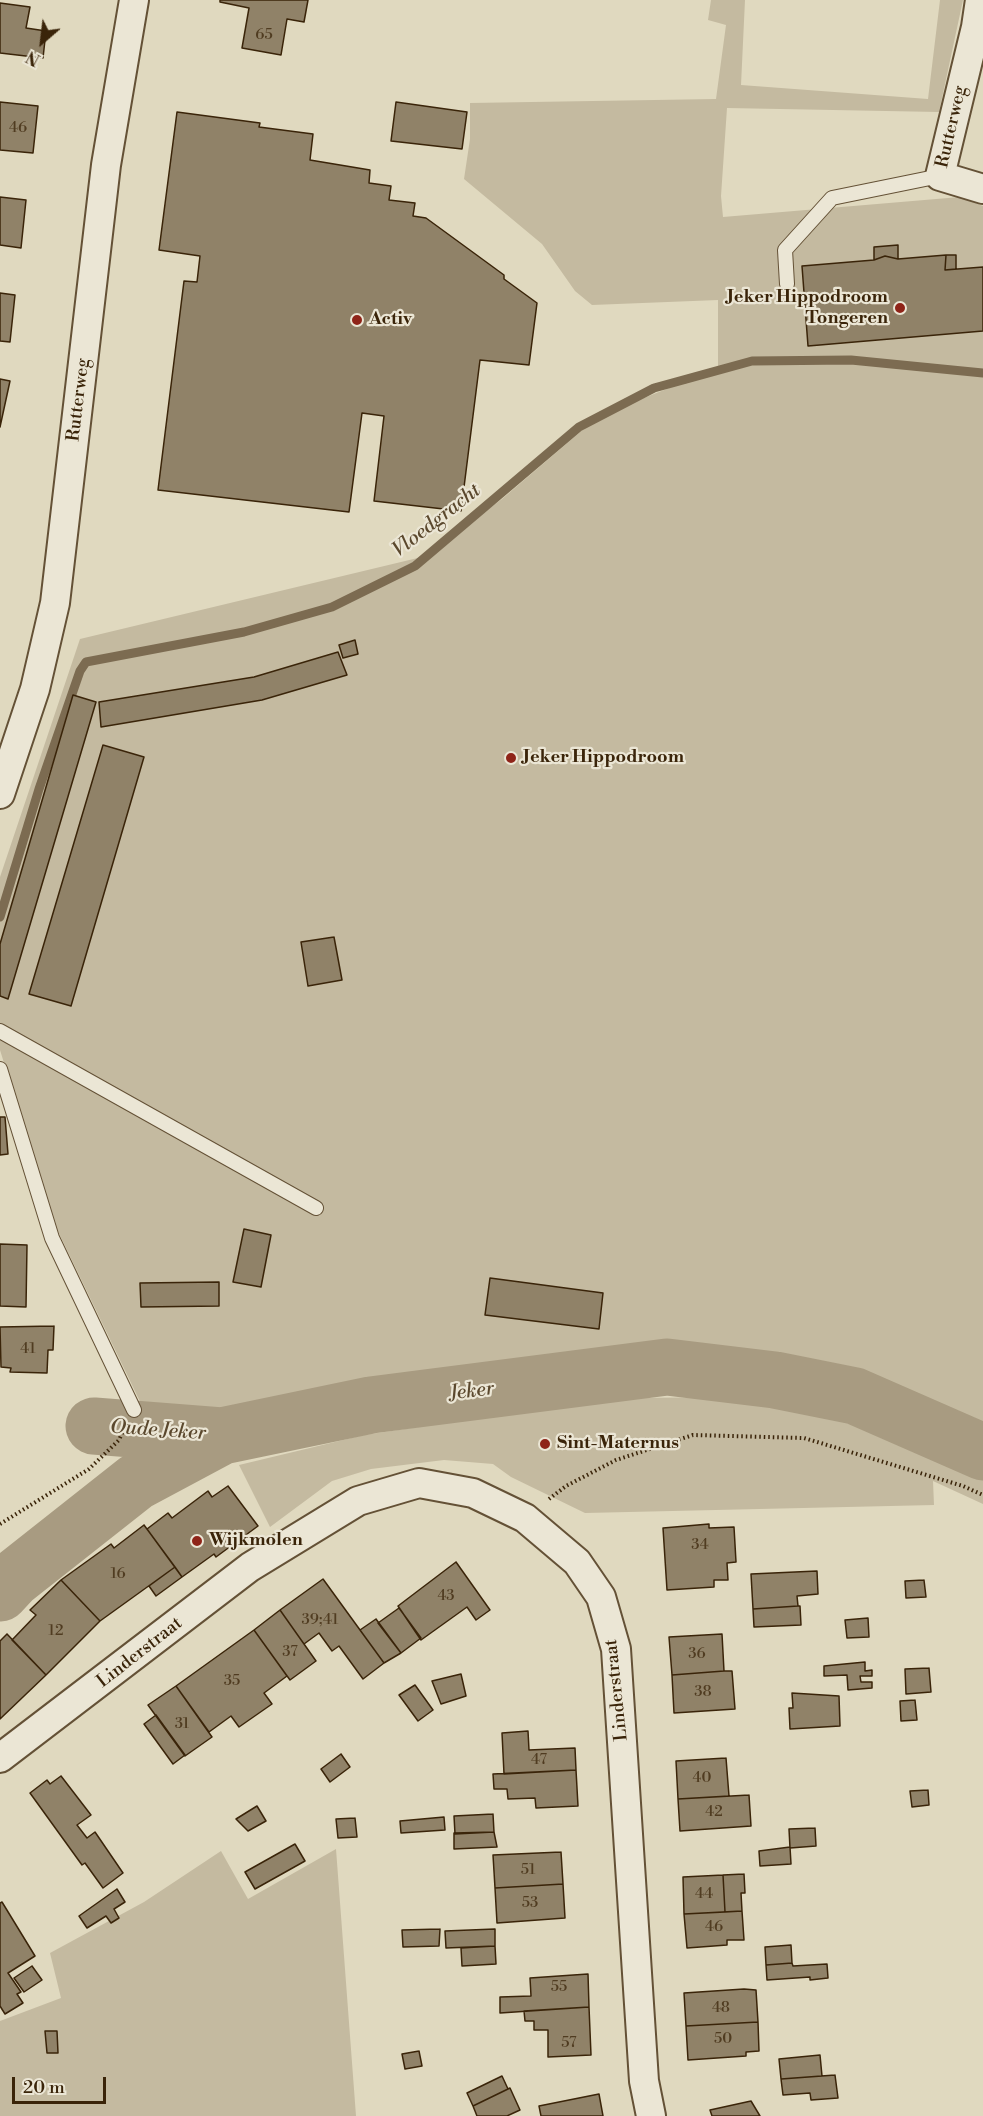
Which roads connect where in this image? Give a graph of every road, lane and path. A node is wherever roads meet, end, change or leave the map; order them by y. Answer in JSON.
{"nodes":[{"id":1,"x":134,"y":0,"type":"edge"},
{"id":2,"x":980,"y":0,"type":"edge"},
{"id":3,"x":940,"y":176,"type":"junction"},
{"id":4,"x":983,"y":189,"type":"edge"},
{"id":5,"x":787,"y":284,"type":"dead end"},
{"id":6,"x":0,"y":794,"type":"edge"},
{"id":7,"x":0,"y":1031,"type":"edge"},
{"id":8,"x":0,"y":1069,"type":"edge"},
{"id":9,"x":316,"y":1208,"type":"dead end"},
{"id":10,"x":134,"y":1410,"type":"dead end"},
{"id":11,"x":118,"y":1440,"type":"dead end"},
{"id":12,"x":983,"y":1495,"type":"edge"},
{"id":13,"x":525,"y":1518,"type":"junction"},
{"id":14,"x":0,"y":1524,"type":"edge"},
{"id":15,"x":0,"y":1758,"type":"edge"},
{"id":16,"x":651,"y":2116,"type":"edge"}],
"edges":[{"from":1,"to":6,"type":"street","name":"Rutterweg"},
{"from":2,"to":3,"type":"street","name":"Rutterweg"},
{"from":3,"to":4,"type":"street","name":"Rutterweg"},
{"from":3,"to":5,"type":"lane"},
{"from":7,"to":9,"type":"lane"},
{"from":8,"to":10,"type":"lane"},
{"from":11,"to":14,"type":"path"},
{"from":12,"to":13,"type":"path"},
{"from":13,"to":15,"type":"street","name":"Linderstraat"},
{"from":13,"to":16,"type":"street","name":"Linderstraat"}]}
